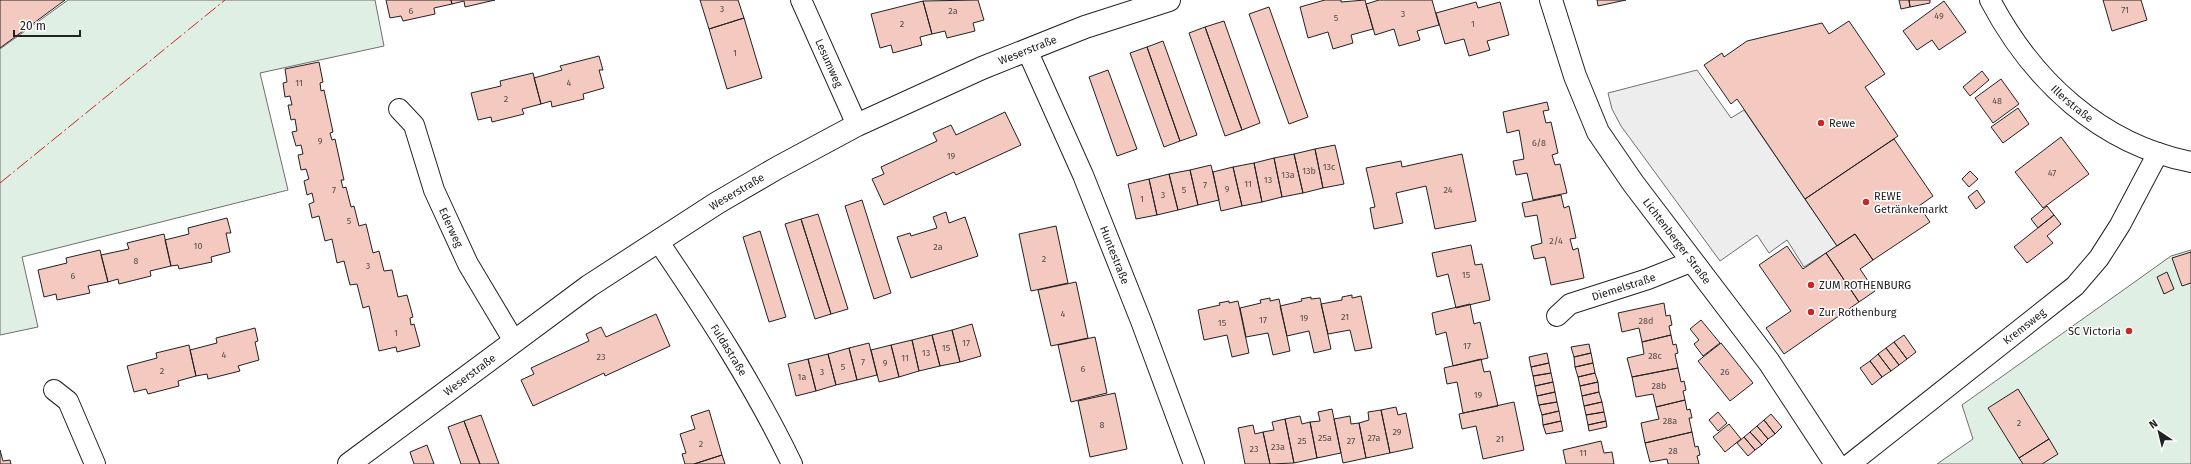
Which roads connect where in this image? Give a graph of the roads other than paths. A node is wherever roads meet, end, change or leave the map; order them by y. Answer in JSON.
{"nodes":[{"id":1,"x":801,"y":0,"type":"edge"},
{"id":2,"x":1169,"y":0,"type":"edge"},
{"id":3,"x":1551,"y":0,"type":"edge"},
{"id":4,"x":1990,"y":0,"type":"edge"},
{"id":5,"x":1027,"y":50,"type":"junction"},
{"id":6,"x":399,"y":109,"type":"dead end"},
{"id":7,"x":857,"y":125,"type":"junction"},
{"id":8,"x":2158,"y":153,"type":"junction"},
{"id":9,"x":2191,"y":162,"type":"edge"},
{"id":10,"x":658,"y":241,"type":"junction"},
{"id":11,"x":1694,"y":261,"type":"junction"},
{"id":12,"x":1556,"y":316,"type":"dead end"},
{"id":13,"x":514,"y":341,"type":"junction"},
{"id":14,"x":54,"y":390,"type":"dead end"},
{"id":15,"x":95,"y":464,"type":"edge"},
{"id":16,"x":349,"y":464,"type":"edge"},
{"id":17,"x":792,"y":464,"type":"edge"},
{"id":18,"x":1194,"y":464,"type":"edge"},
{"id":19,"x":1836,"y":464,"type":"edge"},
{"id":20,"x":1850,"y":464,"type":"edge"}],
"edges":[{"from":1,"to":7,"type":"street","name":"Lesumweg"},
{"from":2,"to":5,"type":"street","name":"Weserstraße"},
{"from":3,"to":11,"type":"street","name":"Lichtenberger Straße"},
{"from":4,"to":8,"type":"street","name":"Illerstraße"},
{"from":5,"to":7,"type":"street","name":"Weserstraße"},
{"from":5,"to":18,"type":"street","name":"Huntestraße"},
{"from":6,"to":13,"type":"street","name":"Ederweg"},
{"from":7,"to":10,"type":"street","name":"Weserstraße"},
{"from":8,"to":9,"type":"street","name":"Illerstraße"},
{"from":8,"to":20,"type":"street","name":"Kremsweg"},
{"from":10,"to":13,"type":"street","name":"Weserstraße"},
{"from":10,"to":17,"type":"street","name":"Fuldastraße"},
{"from":11,"to":12,"type":"street","name":"Diemelstraße"},
{"from":11,"to":19,"type":"street","name":"Lichtenberger Straße"},
{"from":13,"to":16,"type":"street","name":"Weserstraße"},
{"from":14,"to":15,"type":"street"}]}
